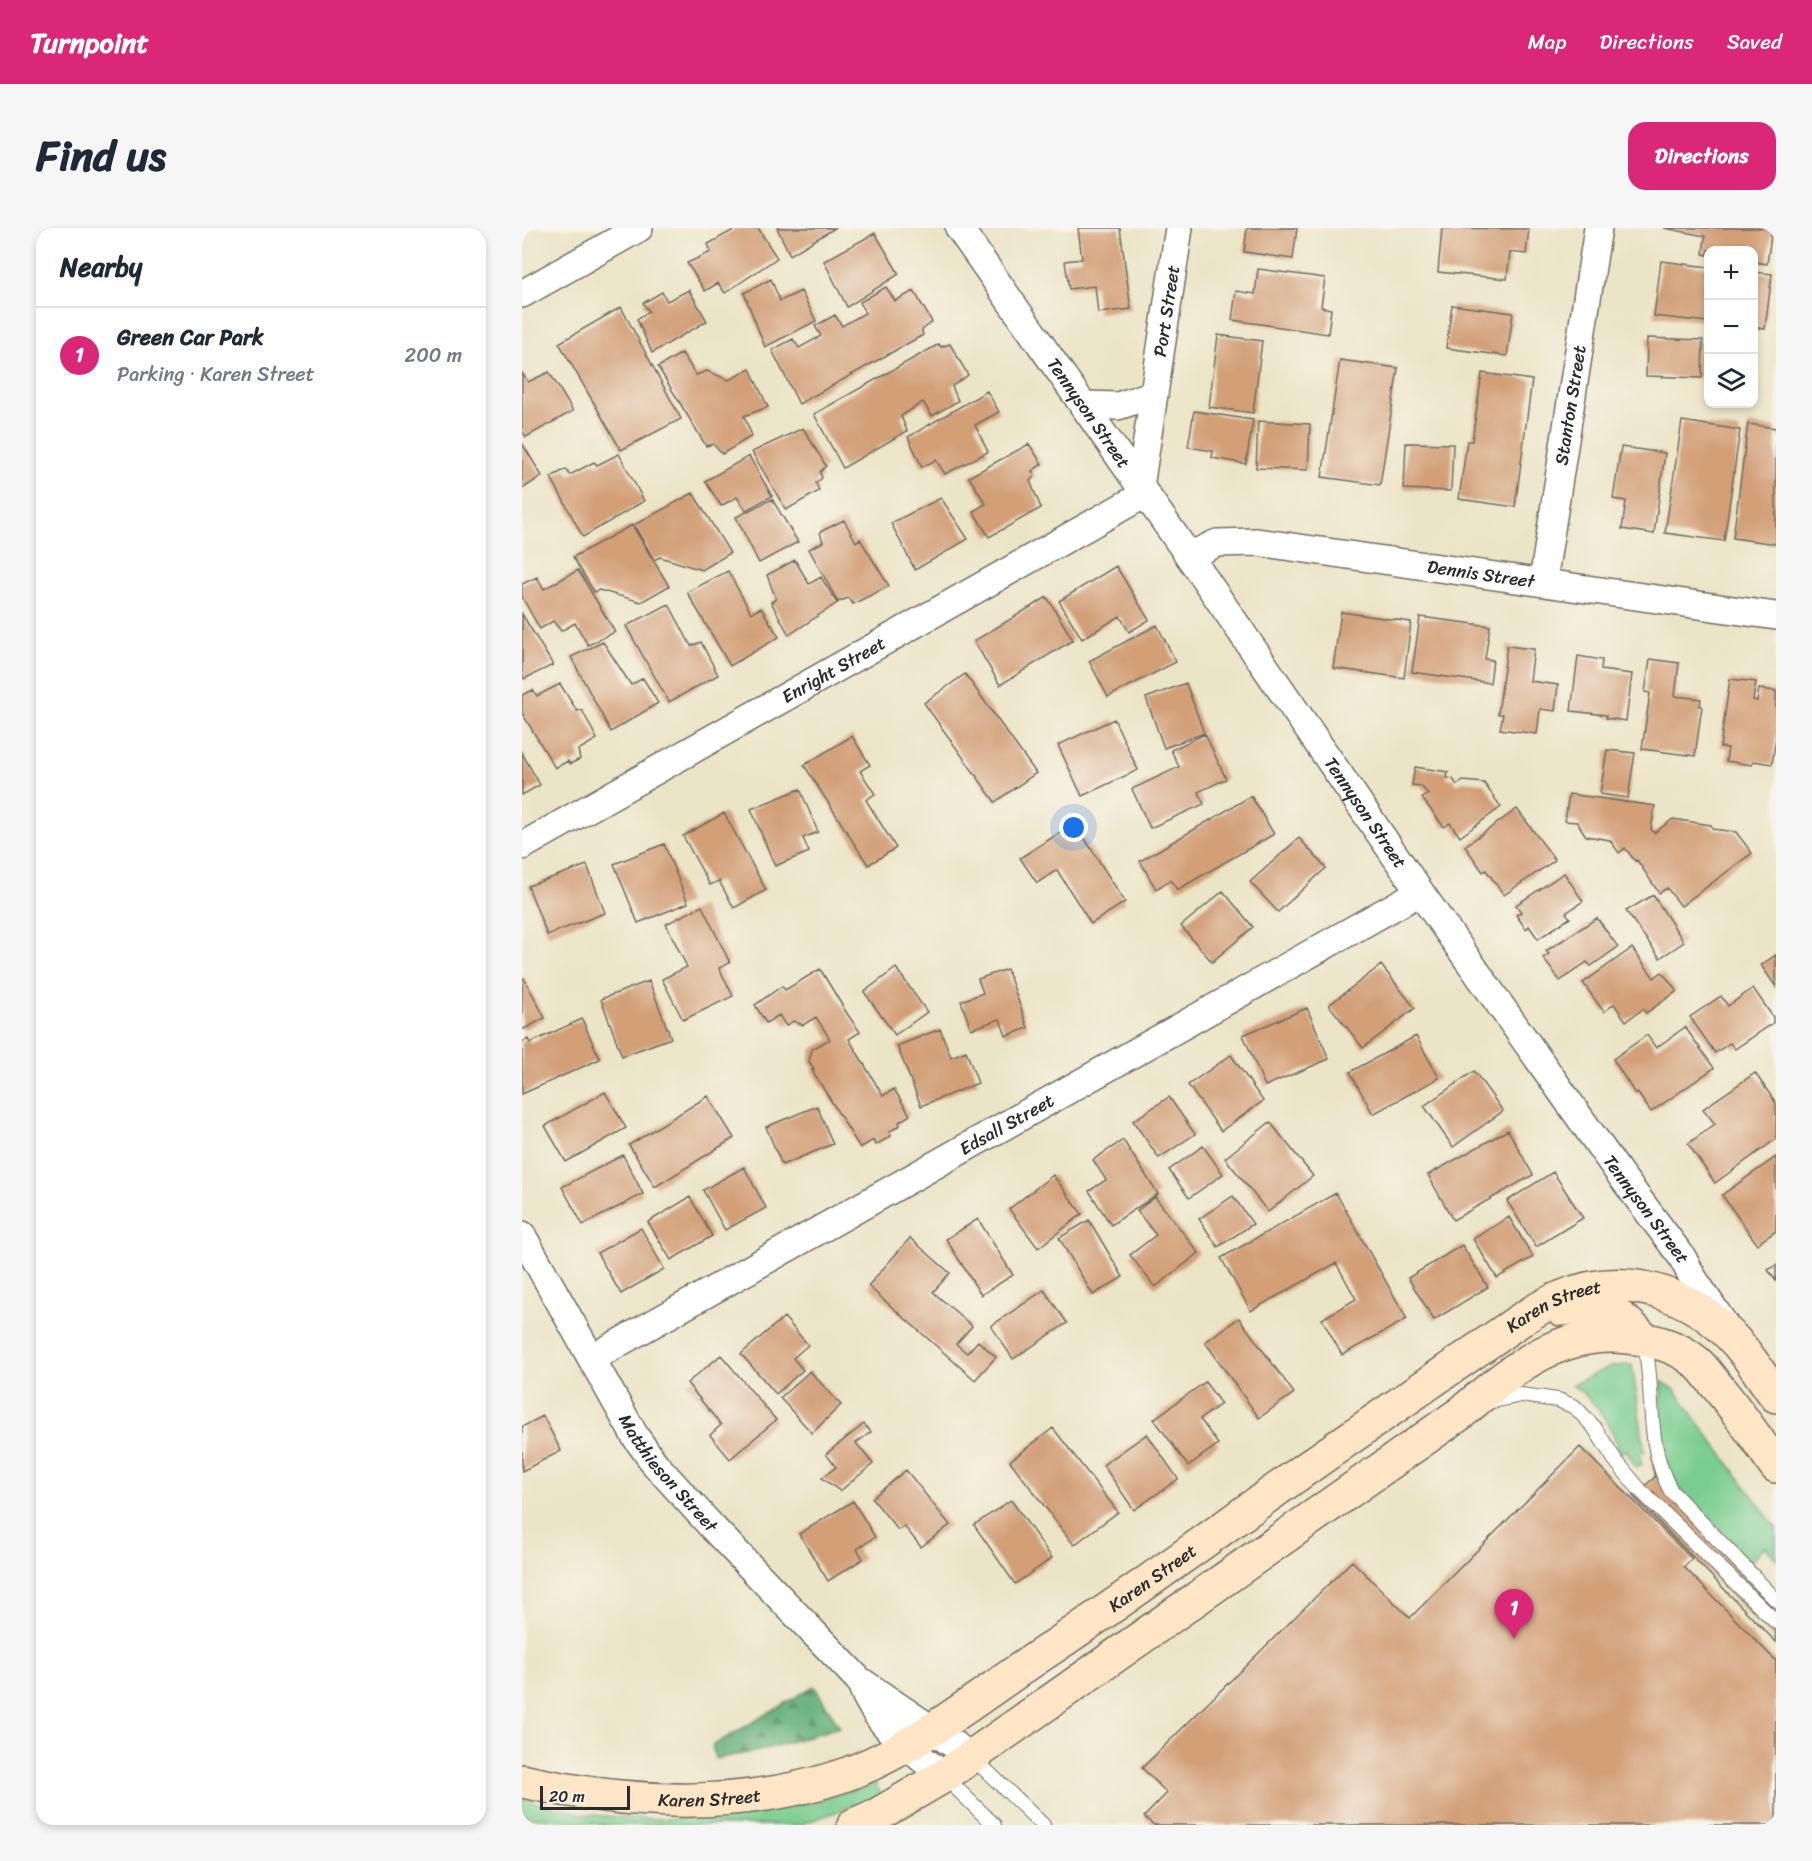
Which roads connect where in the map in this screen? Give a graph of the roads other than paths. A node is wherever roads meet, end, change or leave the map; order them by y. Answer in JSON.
{"nodes":[{"id":1,"x":639,"y":228,"type":"edge"},
{"id":2,"x":959,"y":228,"type":"edge"},
{"id":3,"x":1179,"y":228,"type":"edge"},
{"id":4,"x":1598,"y":228,"type":"edge"},
{"id":5,"x":522,"y":294,"type":"edge"},
{"id":6,"x":1154,"y":394,"type":"junction"},
{"id":7,"x":1083,"y":405,"type":"junction"},
{"id":8,"x":1143,"y":490,"type":"junction"},
{"id":9,"x":1189,"y":556,"type":"junction"},
{"id":10,"x":1544,"y":581,"type":"junction"},
{"id":11,"x":1776,"y":616,"type":"edge"},
{"id":12,"x":522,"y":846,"type":"edge"},
{"id":13,"x":1420,"y":892,"type":"junction"},
{"id":14,"x":522,"y":1235,"type":"edge"},
{"id":15,"x":1530,"y":1314,"type":"junction"},
{"id":16,"x":1644,"y":1339,"type":"junction"},
{"id":17,"x":1738,"y":1344,"type":"junction"},
{"id":18,"x":592,"y":1359,"type":"junction"},
{"id":19,"x":1776,"y":1396,"type":"edge"},
{"id":20,"x":1461,"y":1413,"type":"junction"},
{"id":21,"x":1776,"y":1466,"type":"edge"},
{"id":22,"x":1776,"y":1600,"type":"edge"},
{"id":23,"x":1776,"y":1622,"type":"edge"},
{"id":24,"x":918,"y":1737,"type":"junction"},
{"id":25,"x":972,"y":1757,"type":"junction"},
{"id":26,"x":944,"y":1776,"type":"junction"},
{"id":27,"x":522,"y":1781,"type":"edge"},
{"id":28,"x":854,"y":1825,"type":"edge"},
{"id":29,"x":994,"y":1825,"type":"edge"},
{"id":30,"x":1043,"y":1825,"type":"edge"}],
"edges":[{"from":1,"to":5,"type":"street"},
{"from":2,"to":7,"type":"street","name":"Tennyson Street"},
{"from":3,"to":6,"type":"street","name":"Port Street"},
{"from":4,"to":10,"type":"street","name":"Stanton Street"},
{"from":6,"to":7,"type":"street"},
{"from":6,"to":8,"type":"street","name":"Port Street"},
{"from":7,"to":8,"type":"street","name":"Tennyson Street"},
{"from":8,"to":9,"type":"street","name":"Tennyson Street"},
{"from":8,"to":12,"type":"street","name":"Enright Street"},
{"from":9,"to":10,"type":"street","name":"Dennis Street"},
{"from":9,"to":13,"type":"street","name":"Tennyson Street"},
{"from":10,"to":11,"type":"street","name":"Dennis Street"},
{"from":13,"to":17,"type":"street","name":"Tennyson Street"},
{"from":13,"to":18,"type":"street","name":"Edsall Street"},
{"from":14,"to":18,"type":"street","name":"Matthieson Street"},
{"from":15,"to":16,"type":"street"},
{"from":15,"to":17,"type":"street","name":"Karen Street"},
{"from":15,"to":24,"type":"street","name":"Karen Street"},
{"from":16,"to":20,"type":"street","name":"Karen Street"},
{"from":16,"to":21,"type":"street"},
{"from":16,"to":22,"type":"lane"},
{"from":17,"to":19,"type":"street","name":"Tennyson Street"},
{"from":18,"to":24,"type":"street","name":"Matthieson Street"},
{"from":20,"to":23,"type":"lane"},
{"from":20,"to":25,"type":"street","name":"Karen Street"},
{"from":24,"to":25,"type":"street","name":"Matthieson Street"},
{"from":24,"to":26,"type":"street","name":"Matthieson Street"},
{"from":24,"to":27,"type":"street","name":"Karen Street"},
{"from":25,"to":26,"type":"street","name":"Karen Street"},
{"from":25,"to":30,"type":"lane"},
{"from":26,"to":28,"type":"street","name":"Karen Street"},
{"from":26,"to":29,"type":"lane"}]}
